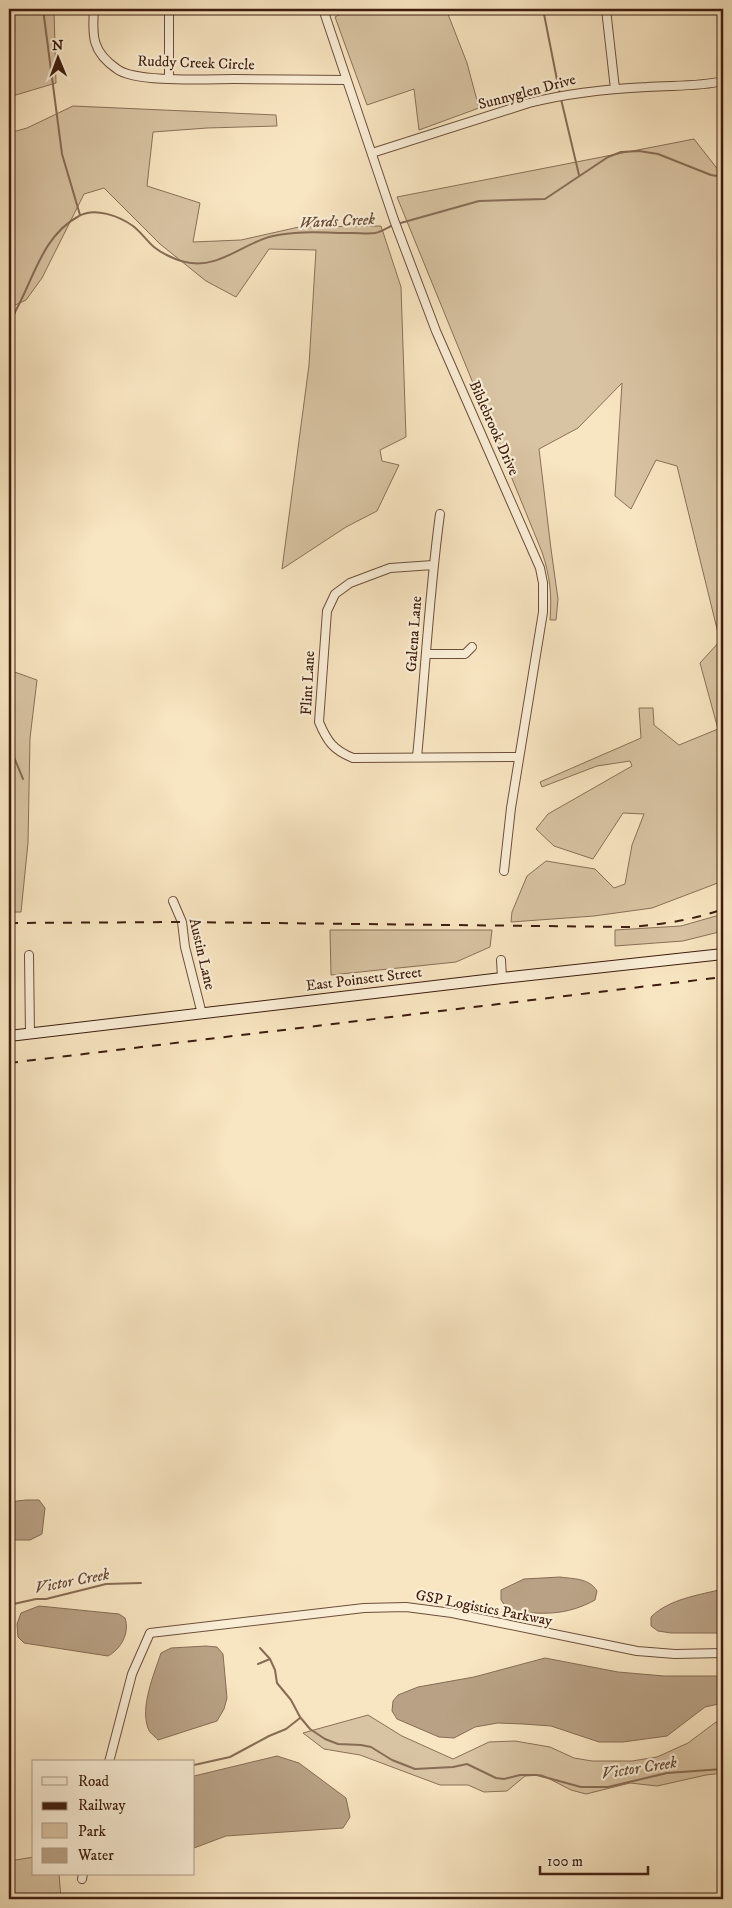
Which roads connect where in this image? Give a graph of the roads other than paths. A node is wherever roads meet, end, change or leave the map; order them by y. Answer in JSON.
{"nodes":[{"id":1,"x":94,"y":9,"type":"edge"},
{"id":2,"x":169,"y":9,"type":"edge"},
{"id":3,"x":323,"y":9,"type":"edge"},
{"id":4,"x":606,"y":9,"type":"edge"},
{"id":5,"x":169,"y":78,"type":"junction"},
{"id":6,"x":346,"y":80,"type":"junction"},
{"id":7,"x":723,"y":82,"type":"edge"},
{"id":8,"x":615,"y":88,"type":"junction"},
{"id":9,"x":372,"y":153,"type":"junction"},
{"id":10,"x":440,"y":514,"type":"dead end"},
{"id":11,"x":433,"y":565,"type":"junction"},
{"id":12,"x":472,"y":647,"type":"dead end"},
{"id":13,"x":427,"y":654,"type":"junction"},
{"id":14,"x":417,"y":757,"type":"junction"},
{"id":15,"x":519,"y":757,"type":"junction"},
{"id":16,"x":504,"y":871,"type":"dead end"},
{"id":17,"x":173,"y":901,"type":"dead end"},
{"id":18,"x":723,"y":954,"type":"edge"},
{"id":19,"x":28,"y":955,"type":"dead end"},
{"id":20,"x":501,"y":960,"type":"dead end"},
{"id":21,"x":502,"y":978,"type":"junction"},
{"id":22,"x":202,"y":1014,"type":"junction"},
{"id":23,"x":30,"y":1034,"type":"junction"},
{"id":24,"x":9,"y":1036,"type":"edge"},
{"id":25,"x":723,"y":1653,"type":"edge"},
{"id":26,"x":110,"y":1760,"type":"edge"}],
"edges":[{"from":1,"to":5,"type":"street","name":"Ruddy Creek Circle"},
{"from":2,"to":5,"type":"street"},
{"from":3,"to":6,"type":"street","name":"Biblebrook Drive"},
{"from":4,"to":8,"type":"street"},
{"from":5,"to":6,"type":"street","name":"Ruddy Creek Circle"},
{"from":6,"to":9,"type":"street","name":"Biblebrook Drive"},
{"from":7,"to":8,"type":"street","name":"Sunnyglen Drive"},
{"from":8,"to":9,"type":"street","name":"Sunnyglen Drive"},
{"from":9,"to":15,"type":"street","name":"Biblebrook Drive"},
{"from":10,"to":11,"type":"street","name":"Galena Lane"},
{"from":11,"to":13,"type":"street","name":"Galena Lane"},
{"from":11,"to":14,"type":"street","name":"Flint Lane"},
{"from":12,"to":13,"type":"street"},
{"from":13,"to":14,"type":"street","name":"Galena Lane"},
{"from":14,"to":15,"type":"street","name":"Flint Lane"},
{"from":15,"to":16,"type":"street","name":"Biblebrook Drive"},
{"from":17,"to":22,"type":"street","name":"Austin Lane"},
{"from":18,"to":21,"type":"main road","name":"East Poinsett Street"},
{"from":19,"to":23,"type":"street"},
{"from":20,"to":21,"type":"street"},
{"from":21,"to":22,"type":"main road","name":"East Poinsett Street"},
{"from":22,"to":23,"type":"main road","name":"East Poinsett Street"},
{"from":23,"to":24,"type":"main road","name":"East Poinsett Street"},
{"from":25,"to":26,"type":"street","name":"GSP Logistics Parkway"}]}
